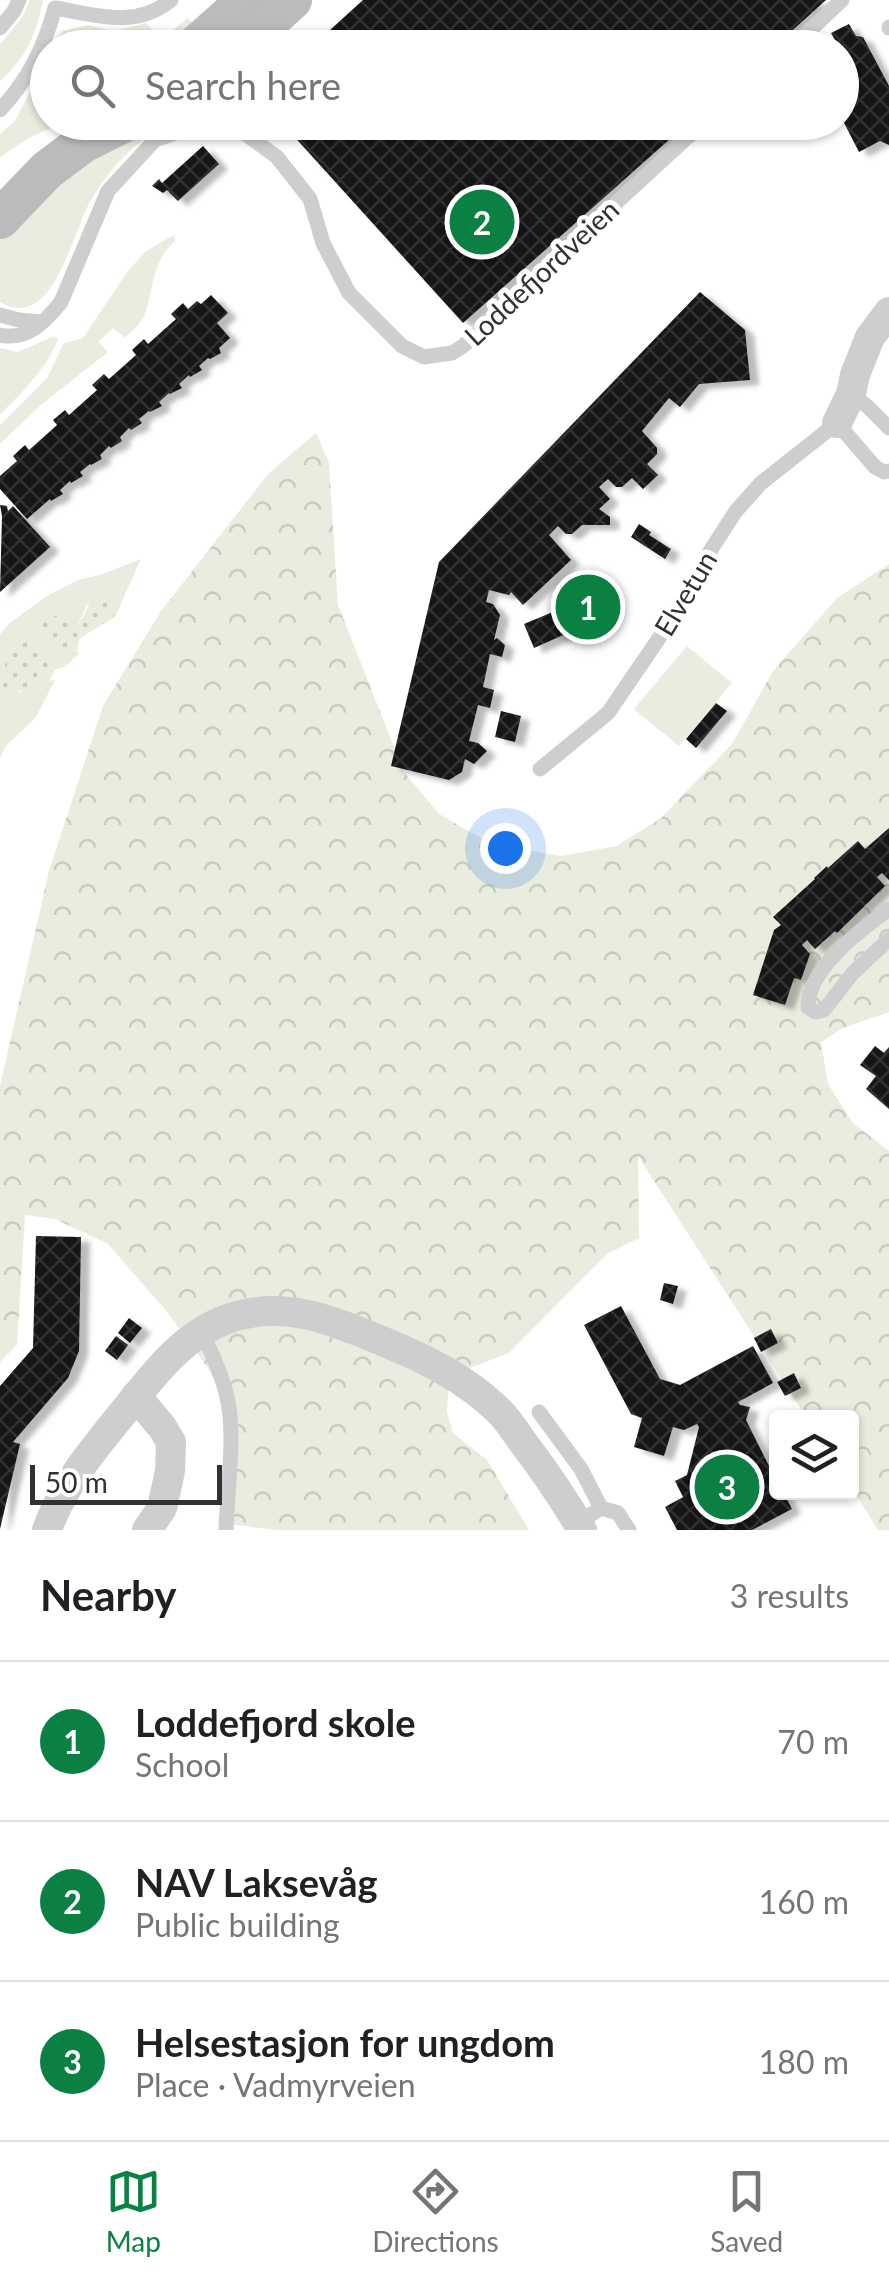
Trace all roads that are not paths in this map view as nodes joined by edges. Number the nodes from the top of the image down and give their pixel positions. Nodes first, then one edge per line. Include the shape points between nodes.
1 (19, 0) edge
2 (172, 0) edge
3 (247, 0) edge
4 (292, 0) edge
5 (842, 0) edge
6 (56, 3) edge
7 (0, 28) edge
8 (48, 30) edge
9 (213, 30) edge
10 (259, 30) edge
11 (810, 30) edge
12 (30, 69) edge
13 (0, 110) edge
14 (49, 140) edge
15 (89, 140) edge
16 (155, 140) edge
17 (254, 140) edge
18 (684, 140) edge
19 (0, 176) edge
20 (0, 219) edge
21 (889, 312) edge
22 (0, 315) edge
23 (41, 322) junction
24 (0, 335) edge
25 (851, 394) junction
26 (837, 423) junction
27 (889, 428) edge
28 (889, 471) edge
29 (540, 770) dead end
30 (889, 908) edge
31 (889, 940) edge
32 (202, 1332) junction
33 (136, 1396) junction
34 (540, 1412) dead end
35 (587, 1520) edge
36 (47, 1530) edge
37 (147, 1530) edge
38 (226, 1530) edge
39 (629, 1530) edge

1 - 7 lane
2 - 6 lane via 144,16 124,18
3 - 9 main road
4 - 10 main road
5 - 11 lane
6 - 8 lane
12 - 13 lane
14 - 19 main road
15 - 20 main road via 47,170
16 - 23 lane via 108,191 61,302
17 - 18 lane, Loddefjordveien via 310,199 348,292 402,346 424,357 452,353 476,336
21 - 25 street, Elvetun via 870,337
22 - 23 lane
23 - 24 lane via 29,333
25 - 26 street, Elvetun
25 - 27 lane
26 - 28 lane via 875,467
26 - 29 lane, Elvetun via 761,482 736,511 608,713
30 - 31 lane via 826,966 808,1007 824,1010
32 - 33 street via 176,1349
32 - 35 street via 229,1318 288,1311 330,1319 434,1363 501,1413
32 - 38 lane via 228,1400
33 - 36 street via 77,1472
33 - 37 street via 171,1442 162,1508
34 - 35 lane via 581,1469
35 - 39 lane via 618,1513

